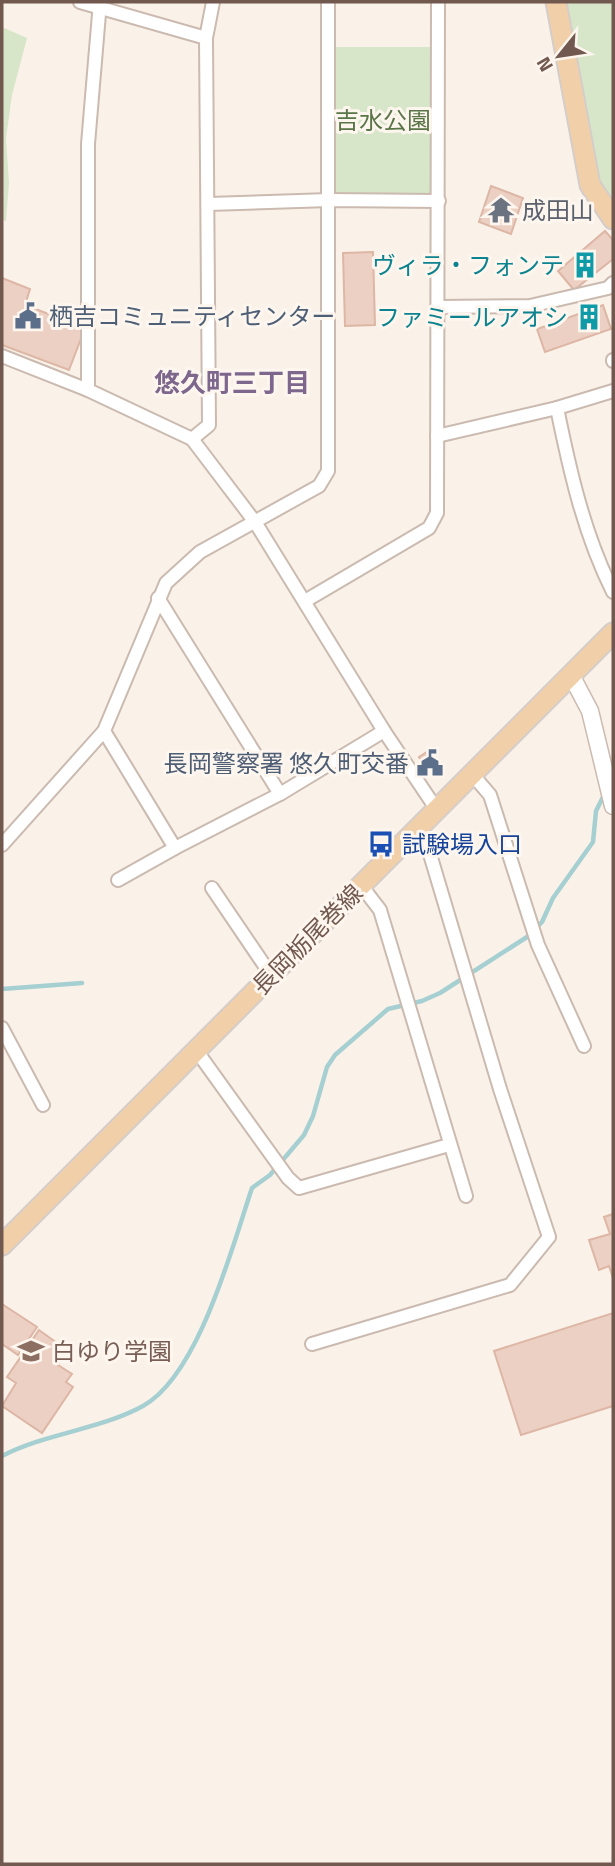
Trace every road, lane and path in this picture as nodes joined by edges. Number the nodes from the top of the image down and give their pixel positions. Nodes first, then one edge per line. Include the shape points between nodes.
1 (80, 2) edge
2 (213, 2) edge
3 (328, 2) edge
4 (438, 2) edge
5 (556, 2) edge
6 (99, 5) edge
7 (206, 38) junction
8 (329, 200) junction
9 (439, 201) junction
10 (208, 204) junction
11 (613, 219) edge
12 (613, 283) edge
13 (436, 307) junction
14 (2, 356) edge
15 (89, 390) junction
16 (613, 391) edge
17 (557, 408) junction
18 (437, 436) junction
19 (192, 439) junction
20 (255, 522) junction
21 (613, 593) edge
22 (158, 598) junction
23 (305, 601) junction
24 (613, 633) edge
25 (571, 675) junction
26 (104, 731) junction
27 (384, 731) junction
28 (472, 774) junction
29 (280, 794) junction
30 (613, 806) edge
31 (437, 810) junction
32 (421, 824) junction
33 (2, 845) edge
34 (175, 848) junction
35 (118, 880) dead end
36 (360, 884) junction
37 (212, 888) dead end
38 (271, 975) junction
39 (2, 1028) edge
40 (584, 1046) dead end
41 (196, 1050) junction
42 (43, 1105) dead end
43 (449, 1145) junction
44 (466, 1196) dead end
45 (2, 1245) edge
46 (313, 1344) dead end

1 - 6 street
2 - 7 street
3 - 8 street
4 - 9 street
5 - 11 main road via 590,184
6 - 7 street
6 - 15 street via 88,144
7 - 10 street
8 - 9 street
8 - 10 street
8 - 20 street via 328,471 319,486
9 - 13 street
10 - 19 street via 208,425
12 - 13 street via 530,306
13 - 18 street
14 - 15 street
15 - 19 street
16 - 17 street
17 - 18 street
17 - 21 street via 592,551
18 - 23 street via 437,513 429,528
19 - 20 street
20 - 22 street via 184,564
20 - 23 street
22 - 26 street
22 - 29 street
23 - 27 street
24 - 25 main road, 長岡栃尾巻線
25 - 28 main road, 長岡栃尾巻線
25 - 30 street via 590,711
26 - 33 street
26 - 34 street
27 - 29 street
27 - 31 street
28 - 31 main road, 長岡栃尾巻線
28 - 40 street via 490,795 538,945
29 - 34 street
31 - 32 main road, 長岡栃尾巻線
32 - 36 main road, 長岡栃尾巻線
32 - 46 street via 500,1089 550,1237 510,1285
34 - 35 street
36 - 38 main road, 長岡栃尾巻線
36 - 43 street via 380,910
37 - 38 street
38 - 41 main road, 長岡栃尾巻線
39 - 42 street
41 - 43 street via 299,1188
41 - 45 main road, 長岡栃尾巻線
43 - 44 street

